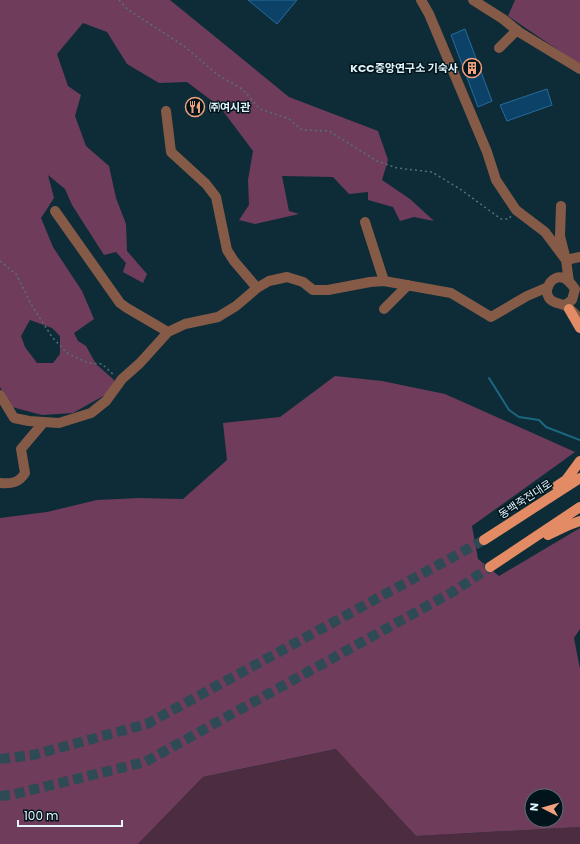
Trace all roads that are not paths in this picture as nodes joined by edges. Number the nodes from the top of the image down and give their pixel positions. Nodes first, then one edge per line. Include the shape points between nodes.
1 (421, 0) edge
2 (473, 0) edge
3 (517, 30) junction
4 (499, 48) dead end
5 (580, 70) edge
6 (166, 111) dead end
7 (561, 206) dead end
8 (55, 211) dead end
9 (365, 222) dead end
10 (580, 257) edge
11 (566, 260) junction
12 (384, 281) junction
13 (408, 285) junction
14 (548, 287) junction
15 (257, 288) junction
16 (575, 289) edge
17 (567, 307) junction
18 (384, 309) dead end
19 (580, 318) edge
20 (580, 328) edge
21 (168, 332) junction
22 (0, 395) edge
23 (4, 408) edge
24 (43, 423) junction
25 (580, 461) edge
26 (580, 478) edge
27 (0, 483) edge
28 (580, 507) edge
29 (529, 511) junction
30 (580, 521) edge
31 (484, 540) tunnel mouth
32 (524, 544) junction
33 (490, 567) tunnel mouth

1 - 11 street via 487,152 496,180 515,208 545,232
2 - 3 street
3 - 4 street
3 - 5 street
6 - 15 street via 171,152 206,184 216,197 227,250
7 - 11 street via 560,236
8 - 21 street via 120,302
9 - 12 street
10 - 11 street
11 - 16 street
12 - 13 street
12 - 15 street via 313,290 303,282 287,277 269,281
13 - 14 street via 451,293 491,317
13 - 18 street
14 - 16 street via 557,278 563,278
14 - 17 street via 550,299
15 - 21 street via 218,317 185,324
16 - 17 street
17 - 19 street
17 - 20 main road
21 - 24 street via 121,381 106,401 91,414 59,423
22 - 23 street
23 - 24 street via 14,418
24 - 27 street via 21,450 23,476 14,483
25 - 29 main road via 566,480
26 - 29 main road, 동백죽전대로
28 - 32 main road
29 - 31 main road, 동백죽전대로
30 - 32 main road
32 - 33 main road

